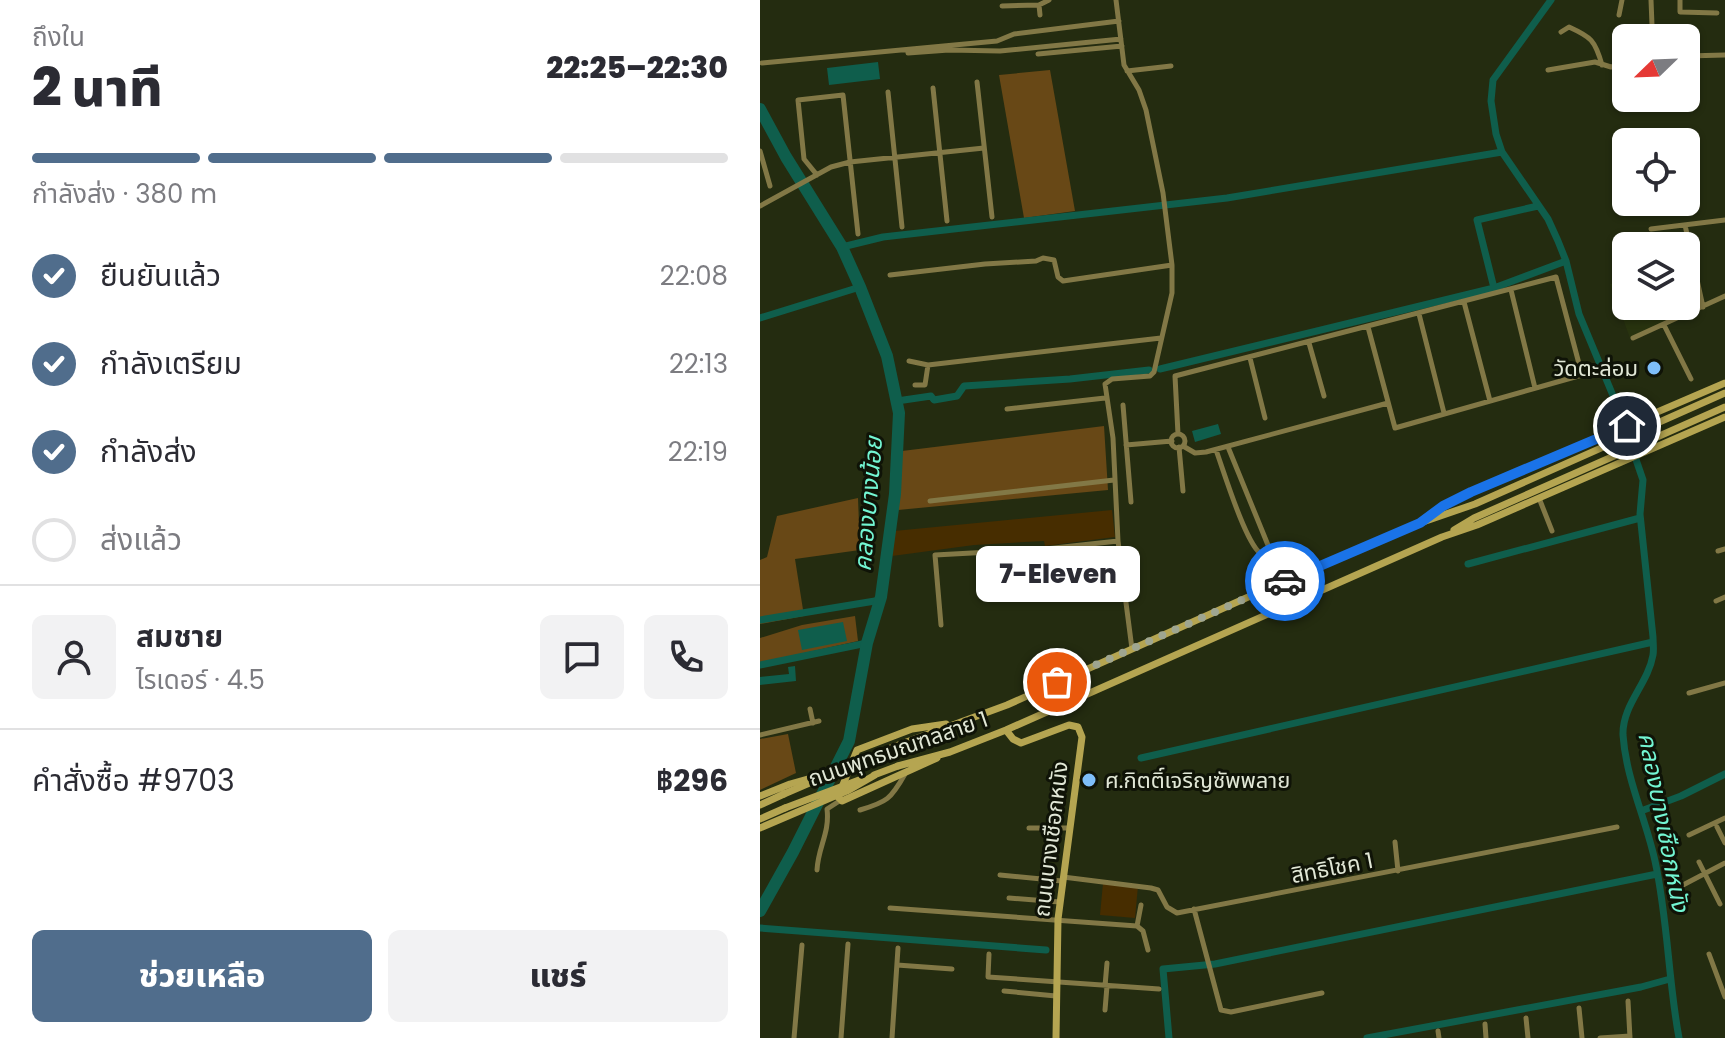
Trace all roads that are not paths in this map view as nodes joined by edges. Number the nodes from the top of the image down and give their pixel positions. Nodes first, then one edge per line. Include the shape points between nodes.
1 (1049, 0) edge
2 (1116, 0) edge
3 (1622, 0) edge
4 (1651, 0) edge
5 (1680, 0) edge
6 (1039, 5) junction
7 (1002, 6) dead end
8 (1717, 13) dead end
9 (1040, 15) dead end
10 (1619, 15) dead end
11 (1119, 21) junction
12 (1652, 24) edge
13 (1561, 32) dead end
14 (1121, 42) junction
15 (908, 53) dead end
16 (1038, 54) dead end
17 (1725, 55) edge
18 (1700, 56) edge
19 (762, 63) edge
20 (1171, 66) dead end
21 (1602, 66) junction
22 (1612, 67) edge
23 (1548, 70) dead end
24 (1127, 71) junction
25 (977, 82) dead end
26 (933, 88) dead end
27 (888, 92) dead end
28 (984, 148) junction
29 (760, 151) edge
30 (940, 153) junction
31 (895, 158) junction
32 (850, 162) junction
33 (817, 175) junction
34 (770, 186) dead end
35 (760, 206) edge
36 (992, 217) dead end
37 (1725, 220) edge
38 (947, 221) dead end
39 (1685, 225) junction
40 (902, 227) dead end
41 (1651, 229) dead end
42 (858, 234) dead end
43 (1172, 265) junction
44 (890, 275) dead end
45 (1511, 290) junction
46 (1725, 296) edge
47 (1464, 302) junction
48 (1703, 307) junction
49 (1419, 314) junction
50 (1664, 325) junction
51 (1368, 327) junction
52 (1161, 338) junction
53 (1633, 338) dead end
54 (1309, 343) junction
55 (1250, 358) junction
56 (909, 361) dead end
57 (928, 365) junction
58 (1691, 379) dead end
59 (1723, 384) edge
60 (915, 385) dead end
61 (1535, 388) junction
62 (1725, 393) edge
63 (1324, 396) dead end
64 (1105, 398) junction
65 (1490, 401) junction
66 (1388, 403) junction
67 (1123, 405) dead end
68 (1725, 407) edge
69 (1007, 409) dead end
70 (1444, 413) junction
71 (1725, 417) edge
72 (1265, 418) dead end
73 (1178, 434) junction
74 (1172, 441) junction
75 (1126, 445) junction
76 (1181, 447) junction
77 (1228, 447) junction
78 (1216, 450) junction
79 (1114, 480) junction
80 (1183, 491) dead end
81 (1539, 498) junction
82 (930, 501) dead end
83 (1131, 502) dead end
84 (1420, 523) junction
85 (1260, 527) junction
86 (1552, 531) dead end
87 (1248, 533) junction
88 (1442, 537) junction
89 (1118, 541) junction
90 (1725, 549) edge
91 (1718, 551) dead end
92 (1279, 584) junction
93 (1725, 597) edge
94 (1716, 601) dead end
95 (941, 625) dead end
96 (1132, 649) junction
97 (1724, 683) edge
98 (1725, 691) edge
99 (1689, 693) dead end
100 (810, 709) dead end
101 (959, 722) junction
102 (1006, 730) junction
103 (760, 735) edge
104 (950, 752) junction
105 (905, 774) junction
106 (826, 775) junction
107 (875, 775) junction
108 (760, 796) edge
109 (841, 800) junction
110 (760, 805) edge
111 (860, 810) dead end
112 (1725, 818) edge
113 (760, 819) edge
114 (1617, 827) dead end
115 (1717, 827) dead end
116 (760, 828) edge
117 (1029, 828) dead end
118 (1071, 828) junction
119 (1689, 835) dead end
120 (1395, 842) dead end
121 (1725, 843) edge
122 (1699, 862) dead end
123 (1725, 863) edge
124 (817, 870) dead end
125 (1398, 871) junction
126 (1704, 874) junction
127 (1000, 875) dead end
128 (1062, 879) junction
129 (1683, 885) dead end
130 (1009, 898) dead end
131 (1060, 902) junction
132 (1720, 904) dead end
133 (1141, 905) dead end
134 (890, 908) dead end
135 (1194, 909) junction
136 (1058, 919) junction
137 (1137, 926) junction
138 (848, 944) dead end
139 (802, 945) dead end
140 (898, 948) dead end
141 (1148, 950) dead end
142 (989, 954) dead end
143 (1709, 954) dead end
144 (1107, 963) dead end
145 (897, 965) junction
146 (952, 969) dead end
147 (1725, 973) edge
148 (1717, 976) junction
149 (1055, 983) junction
150 (1106, 986) junction
151 (1159, 989) dead end
152 (1004, 991) dead end
153 (1322, 993) dead end
154 (1056, 996) junction
155 (1725, 997) edge
156 (1628, 1001) dead end
157 (1579, 1008) dead end
158 (1105, 1010) dead end
159 (1526, 1018) dead end
160 (1485, 1024) dead end
161 (1630, 1037) edge
162 (794, 1038) edge
163 (841, 1038) edge
164 (892, 1038) edge
165 (1056, 1038) edge
166 (1486, 1038) edge
167 (1528, 1038) edge
168 (1582, 1038) edge
169 (1600, 1038) edge

1 - 6 street
2 - 11 street
3 - 10 street
4 - 12 street
5 - 8 street via 1680,12
6 - 7 street
6 - 9 street
11 - 14 street
11 - 19 street via 1014,34 997,41
13 - 21 street via 1569,27 1590,37
14 - 15 street
14 - 16 street
14 - 24 street
17 - 18 street
20 - 24 street
21 - 22 street
21 - 23 street via 1595,62
24 - 43 street via 1143,101
25 - 28 street
26 - 30 street
27 - 31 street
28 - 30 street
28 - 36 street
29 - 34 street
30 - 31 street
30 - 38 street
31 - 32 street
31 - 40 street
32 - 33 street
32 - 33 street via 843,95 798,100 804,159
32 - 42 street
33 - 35 street
37 - 39 street
39 - 41 street
39 - 48 street
43 - 44 street via 1063,281 1054,260 1043,258
43 - 52 street via 1172,293
45 - 47 street
45 - 61 street
45 - 61 street via 1556,277 1582,375
46 - 48 street
47 - 49 street
47 - 65 street
48 - 50 street
49 - 51 street
49 - 70 street
50 - 53 street
50 - 58 street
51 - 54 street
51 - 66 street
52 - 57 street
52 - 64 street via 1154,372 1112,379 1105,384
54 - 55 street
54 - 63 street
55 - 72 street
55 - 73 street via 1175,376
56 - 57 street
57 - 60 street via 925,385
59 - 84 main road, ถนนพุทธมณฑลสาย 1 via 1471,492
61 - 65 street
62 - 84 main road, ถนนพุทธมณฑลสาย 1 via 1475,504
64 - 69 street
64 - 79 street
65 - 70 street
66 - 70 street via 1395,428
66 - 77 street
67 - 75 street
68 - 88 main road, ถนนพุทธมณฑลสาย 1
71 - 81 main road, ถนนพุทธมณฑลสาย 1
73 - 74 street
73 - 76 street via 1185,438
74 - 75 street
74 - 76 street
75 - 83 street
76 - 78 street via 1195,453
76 - 80 street
77 - 78 street
77 - 85 street
78 - 87 street
79 - 82 street
79 - 89 street
81 - 86 street
81 - 88 main road, ถนนพุทธมณฑลสาย 1
84 - 92 main road, ถนนพุทธมณฑลสาย 1
85 - 87 street
85 - 92 street
87 - 92 street
88 - 102 main road, ถนนพุทธมณฑลสาย 1
89 - 95 street via 935,555
89 - 96 street
90 - 91 street
92 - 96 main road, ถนนพุทธมณฑลสาย 1
93 - 94 street
96 - 101 main road, ถนนพุทธมณฑลสาย 1
97 - 98 street
97 - 99 street
100 - 103 street via 816,722
101 - 106 main road, ถนนพุทธมณฑลสาย 1, bridge
101 - 109 main road via 912,729 857,750 838,796
102 - 104 main road, ถนนพุทธมณฑลสาย 1
102 - 118 main road, ถนนบางเชือกหนัง via 1021,743 1069,725 1081,730
104 - 105 main road
104 - 107 main road, ถนนพุทธมณฑลสาย 1, bridge
105 - 109 main road
105 - 111 street via 884,803
106 - 108 main road, bridge
106 - 110 main road, ถนนพุทธมณฑลสาย 1, bridge
107 - 113 main road, ถนนพุทธมณฑลสาย 1, bridge
107 - 116 main road, bridge
109 - 124 street via 827,809 829,828
112 - 119 street
114 - 125 street, สิทธิโชค 1
115 - 121 street
117 - 118 street
118 - 128 main road, ถนนบางเชือกหนัง
120 - 125 street
122 - 126 street
123 - 126 street
125 - 135 street, สิทธิโชค 1
126 - 129 street
126 - 132 street
127 - 128 street
128 - 131 main road, ถนนบางเชือกหนัง
128 - 135 street via 1151,888 1172,911
130 - 131 street
131 - 136 main road, ถนนบางเชือกหนัง
133 - 137 street
134 - 136 street
135 - 153 street via 1221,1010
136 - 137 street
136 - 149 main road, ถนนบางเชือกหนัง
137 - 141 street
138 - 163 street
139 - 162 street
140 - 145 street
142 - 149 street via 988,977
143 - 148 street
144 - 150 street
145 - 146 street
145 - 164 street
147 - 148 street
148 - 155 street
149 - 150 street
149 - 154 main road, ถนนบางเชือกหนัง
150 - 151 street
150 - 158 street
152 - 154 street
154 - 165 main road, ถนนบางเชือกหนัง
156 - 161 street
157 - 168 street
159 - 167 street
160 - 166 street
161 - 169 street

